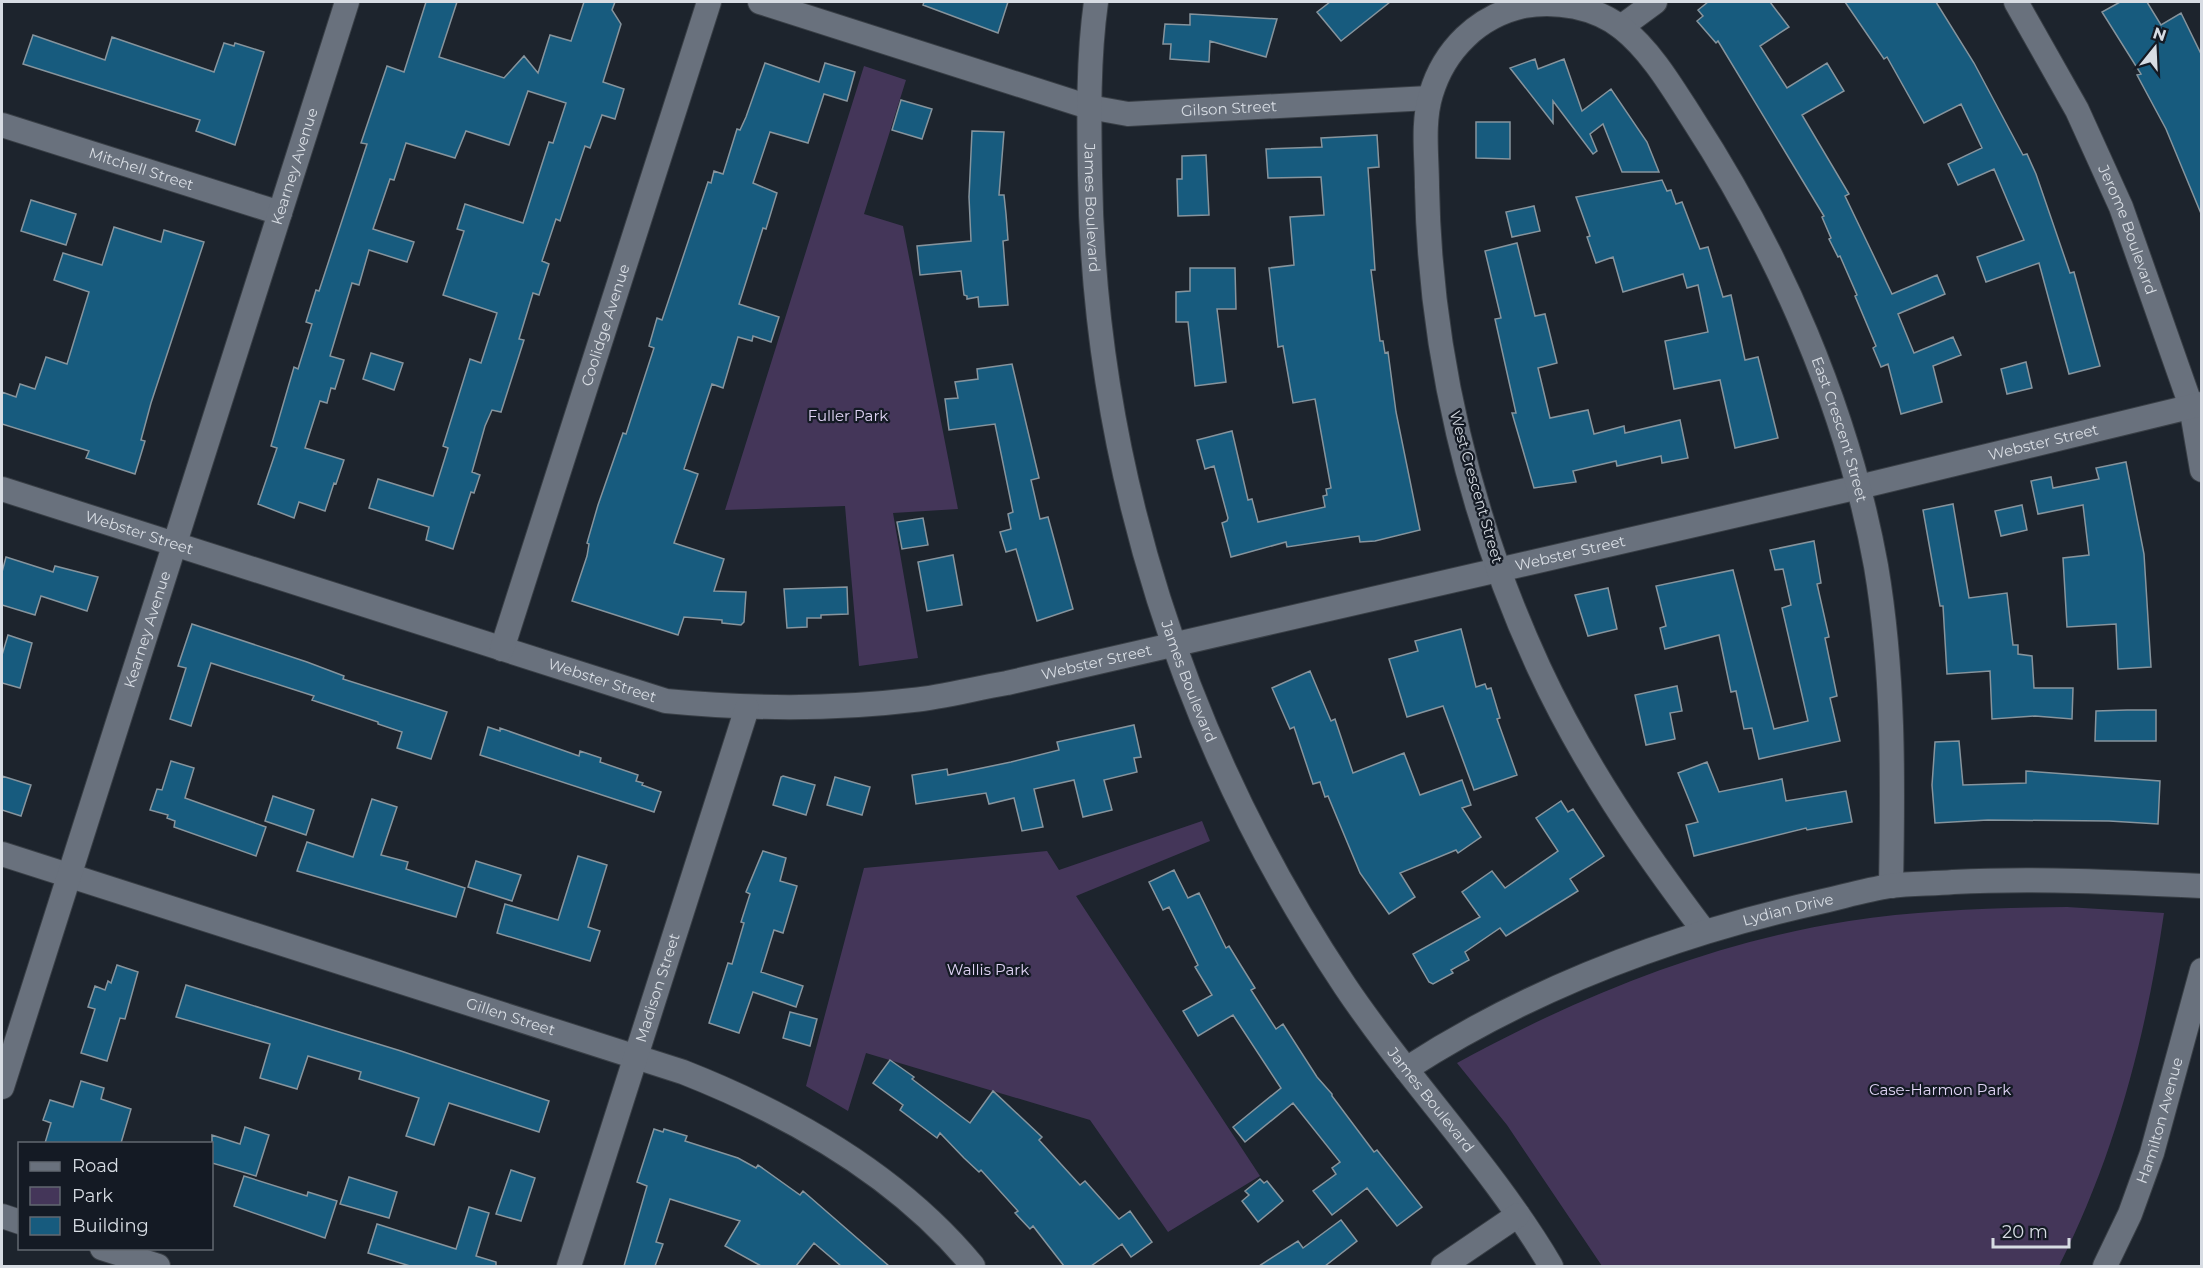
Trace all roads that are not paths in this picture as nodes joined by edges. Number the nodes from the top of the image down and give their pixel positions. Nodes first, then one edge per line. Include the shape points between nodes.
1 (347, 2) edge
2 (709, 2) edge
3 (760, 2) edge
4 (1096, 2) edge
5 (1654, 2) edge
6 (2016, 2) edge
7 (1621, 27) junction
8 (1429, 98) junction
9 (1089, 107) junction
10 (2, 125) edge
11 (280, 213) junction
12 (2196, 405) edge
13 (2202, 470) edge
14 (1859, 487) junction
15 (2, 489) edge
16 (174, 544) junction
17 (1498, 569) junction
18 (1172, 645) junction
19 (502, 649) junction
20 (747, 708) junction
21 (2, 854) edge
22 (69, 875) junction
23 (1891, 886) junction
24 (2202, 886) edge
25 (1704, 931) junction
26 (2202, 970) edge
27 (635, 1058) junction
28 (1406, 1069) junction
29 (2, 1087) edge
30 (1518, 1215) junction
31 (2, 1216) edge
32 (18, 1221) edge
33 (108, 1250) edge
34 (158, 1266) edge
35 (569, 1266) edge
36 (973, 1266) edge
37 (1443, 1266) edge
38 (1551, 1266) edge
39 (2105, 1266) edge

1 - 11 street, Kearney Avenue
2 - 19 street, Coolidge Avenue
3 - 9 street, Gilson Street
4 - 9 street, James Boulevard
5 - 7 street
6 - 12 street, Jerome Boulevard via 2077,110 2121,207
7 - 8 street via 1572,6 1519,7 1490,18 1464,37 1439,72
7 - 14 street, East Crescent Street via 1669,83 1726,170 1774,260 1815,355
8 - 9 street, Gilson Street via 1128,114
8 - 17 street, West Crescent Street via 1428,230 1439,337 1460,442
9 - 18 street, James Boulevard via 1091,244 1104,372 1128,498
10 - 11 street, Mitchell Street
11 - 16 street, Kearney Avenue
12 - 13 street, Jerome Boulevard
12 - 14 street, Webster Street
14 - 17 street, Webster Street
14 - 23 street, East Crescent Street via 1876,567 1890,676
15 - 16 street, Webster Street
16 - 19 street, Webster Street
16 - 22 street, Kearney Avenue
17 - 18 street, Webster Street
17 - 25 street, West Crescent Street via 1539,668 1588,764 1646,854
18 - 20 street, Webster Street via 915,700 833,708
18 - 28 street, James Boulevard via 1220,764 1278,879 1346,987
19 - 20 street, Webster Street via 666,701
20 - 27 street, Madison Street
21 - 22 street, Gillen Street
22 - 27 street, Gillen Street
22 - 29 street, Kearney Avenue
23 - 24 street, Lydian Drive via 2001,880
23 - 25 street, Lydian Drive
25 - 28 street, Lydian Drive via 1602,966 1512,1007
26 - 39 street, Hamilton Avenue via 2152,1153 2130,1214
27 - 35 street, Madison Street
27 - 36 street, Gillen Street via 738,1094 831,1144 910,1204
28 - 30 street, James Boulevard
30 - 37 street
30 - 38 street, James Boulevard
31 - 32 street
33 - 34 street

